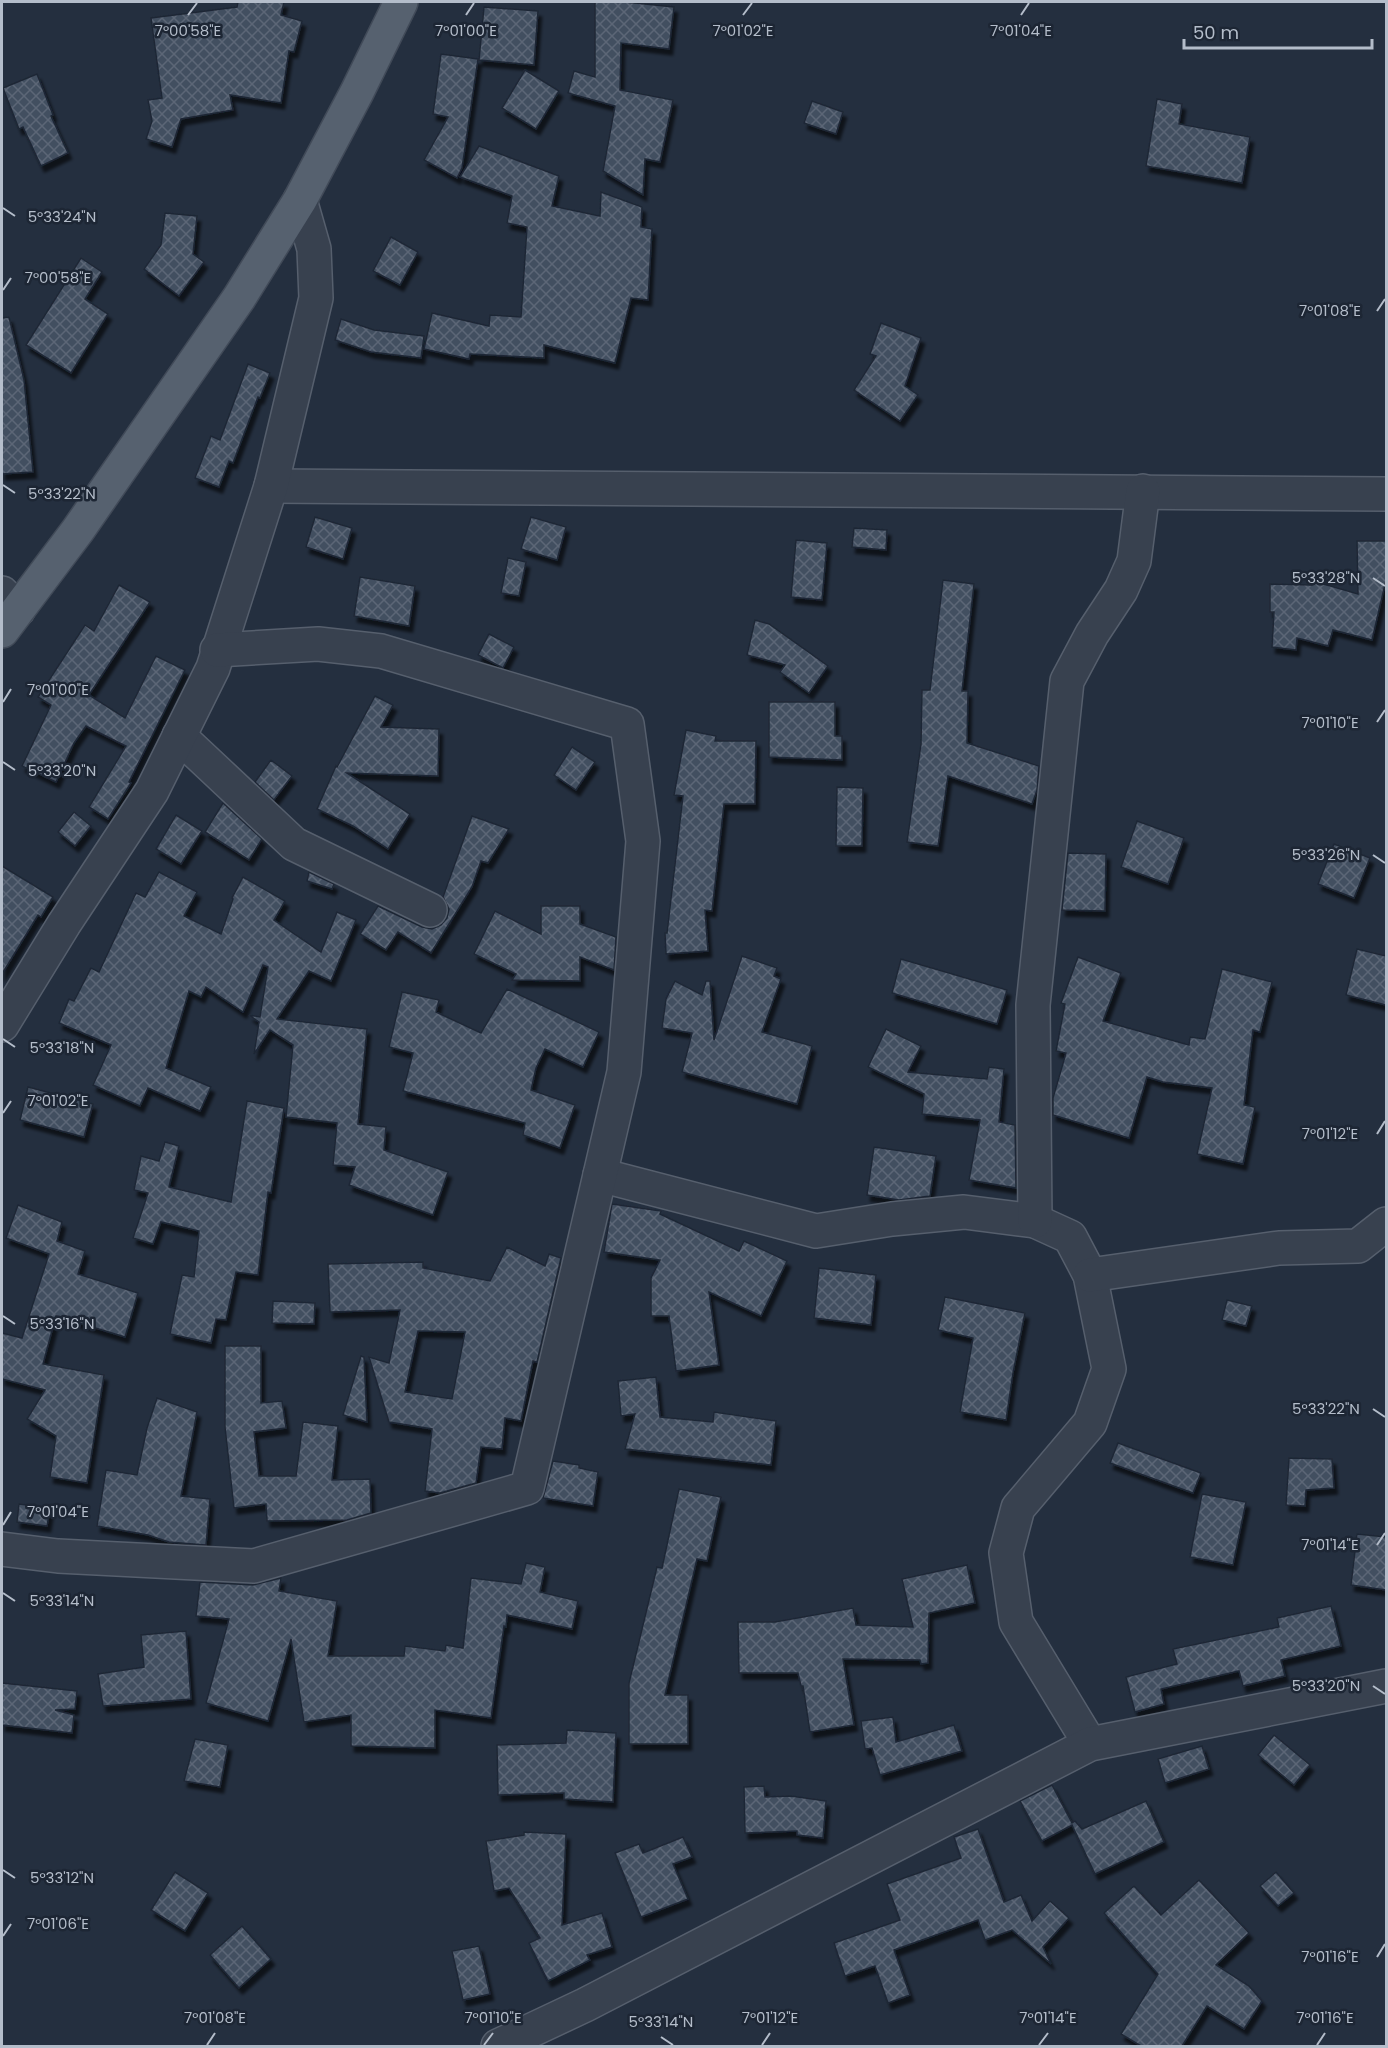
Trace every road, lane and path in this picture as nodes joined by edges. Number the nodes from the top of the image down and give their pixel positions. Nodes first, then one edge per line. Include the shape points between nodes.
1 (400, 2) edge
2 (300, 200) junction
3 (271, 486) junction
4 (1143, 491) junction
5 (1386, 494) edge
6 (7, 611) edge
7 (217, 650) junction
8 (179, 736) junction
9 (430, 910) dead end
10 (2, 1025) edge
11 (600, 1176) junction
12 (1035, 1221) junction
13 (1386, 1224) edge
14 (1090, 1275) junction
15 (2, 1549) edge
16 (1386, 1686) edge
17 (1090, 1744) junction
18 (498, 2046) edge

1 - 2 main road
2 - 3 street via 314,249 316,298
2 - 6 main road via 232,308 78,530
3 - 4 street
3 - 7 street
4 - 5 street
4 - 12 street via 1134,561 1067,681 1033,1005
7 - 8 street via 213,668
7 - 11 street via 318,644 381,651 627,724 643,841 624,1072
8 - 9 street via 294,844
8 - 10 street via 152,791
11 - 12 street via 816,1231 964,1212
11 - 15 street via 527,1488 254,1566 58,1556
12 - 14 street via 1070,1237
13 - 14 street via 1358,1246 1279,1248
14 - 17 street via 1109,1369 1090,1423 1018,1508 1006,1552 1016,1622
16 - 17 street
17 - 18 street via 585,2006

